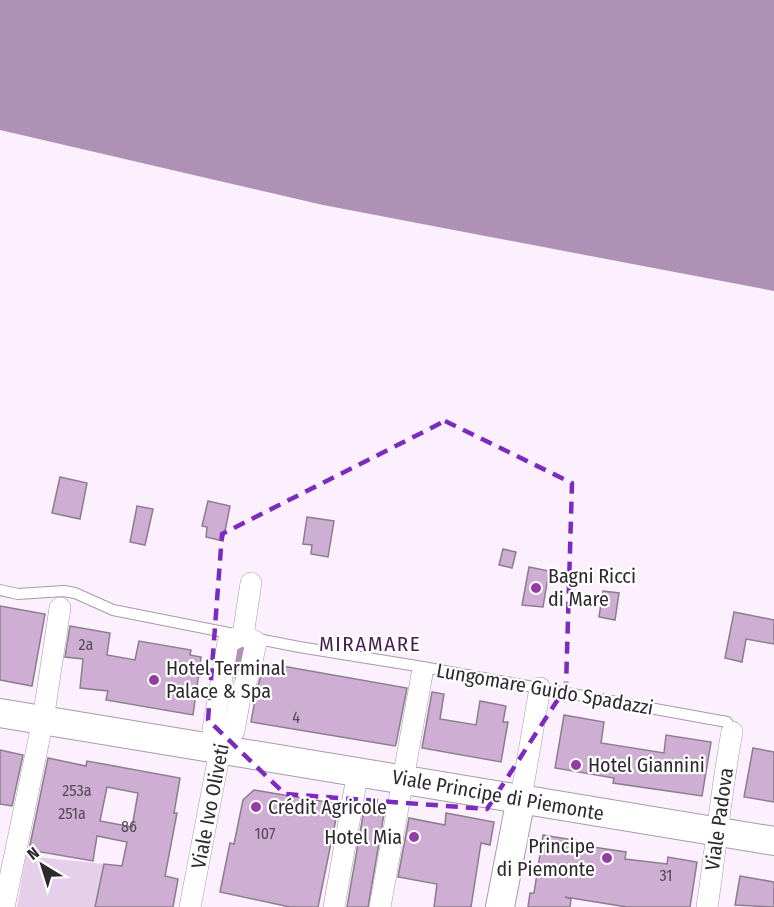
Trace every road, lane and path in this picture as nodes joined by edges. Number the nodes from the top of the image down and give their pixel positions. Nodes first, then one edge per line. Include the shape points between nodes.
1 (251, 583) dead end
2 (0, 590) edge
3 (60, 608) dead end
4 (243, 635) junction
5 (422, 674) dead end
6 (540, 688) junction
7 (0, 713) edge
8 (44, 720) junction
9 (732, 732) joint
10 (222, 742) junction
11 (358, 771) junction
12 (404, 779) junction
13 (521, 798) junction
14 (718, 832) junction
15 (774, 841) edge
16 (4, 907) edge
17 (190, 907) edge
18 (334, 907) edge
19 (380, 907) edge
20 (500, 907) edge
21 (707, 907) edge

1 - 4 street
2 - 4 lane, Lungomare Guido Spadazzi via 18,594 75,593 113,610
3 - 8 street
4 - 6 lane, Lungomare Guido Spadazzi
4 - 10 street, Viale Ivo Oliveti via 256,642 250,671 228,705 234,731
5 - 12 street
6 - 9 lane, Lungomare Guido Spadazzi via 727,722
6 - 13 street
7 - 8 street, Viale Principe di Piemonte
8 - 10 street, Viale Principe di Piemonte
8 - 16 street
9 - 14 street, Viale Padova
10 - 11 street, Viale Principe di Piemonte
10 - 17 street, Viale Ivo Oliveti
11 - 12 street, Viale Principe di Piemonte
11 - 18 street
12 - 13 street, Viale Principe di Piemonte
12 - 19 street
13 - 14 street, Viale Principe di Piemonte
13 - 20 street
14 - 15 street, Viale Principe di Piemonte
14 - 21 street, Viale Padova

